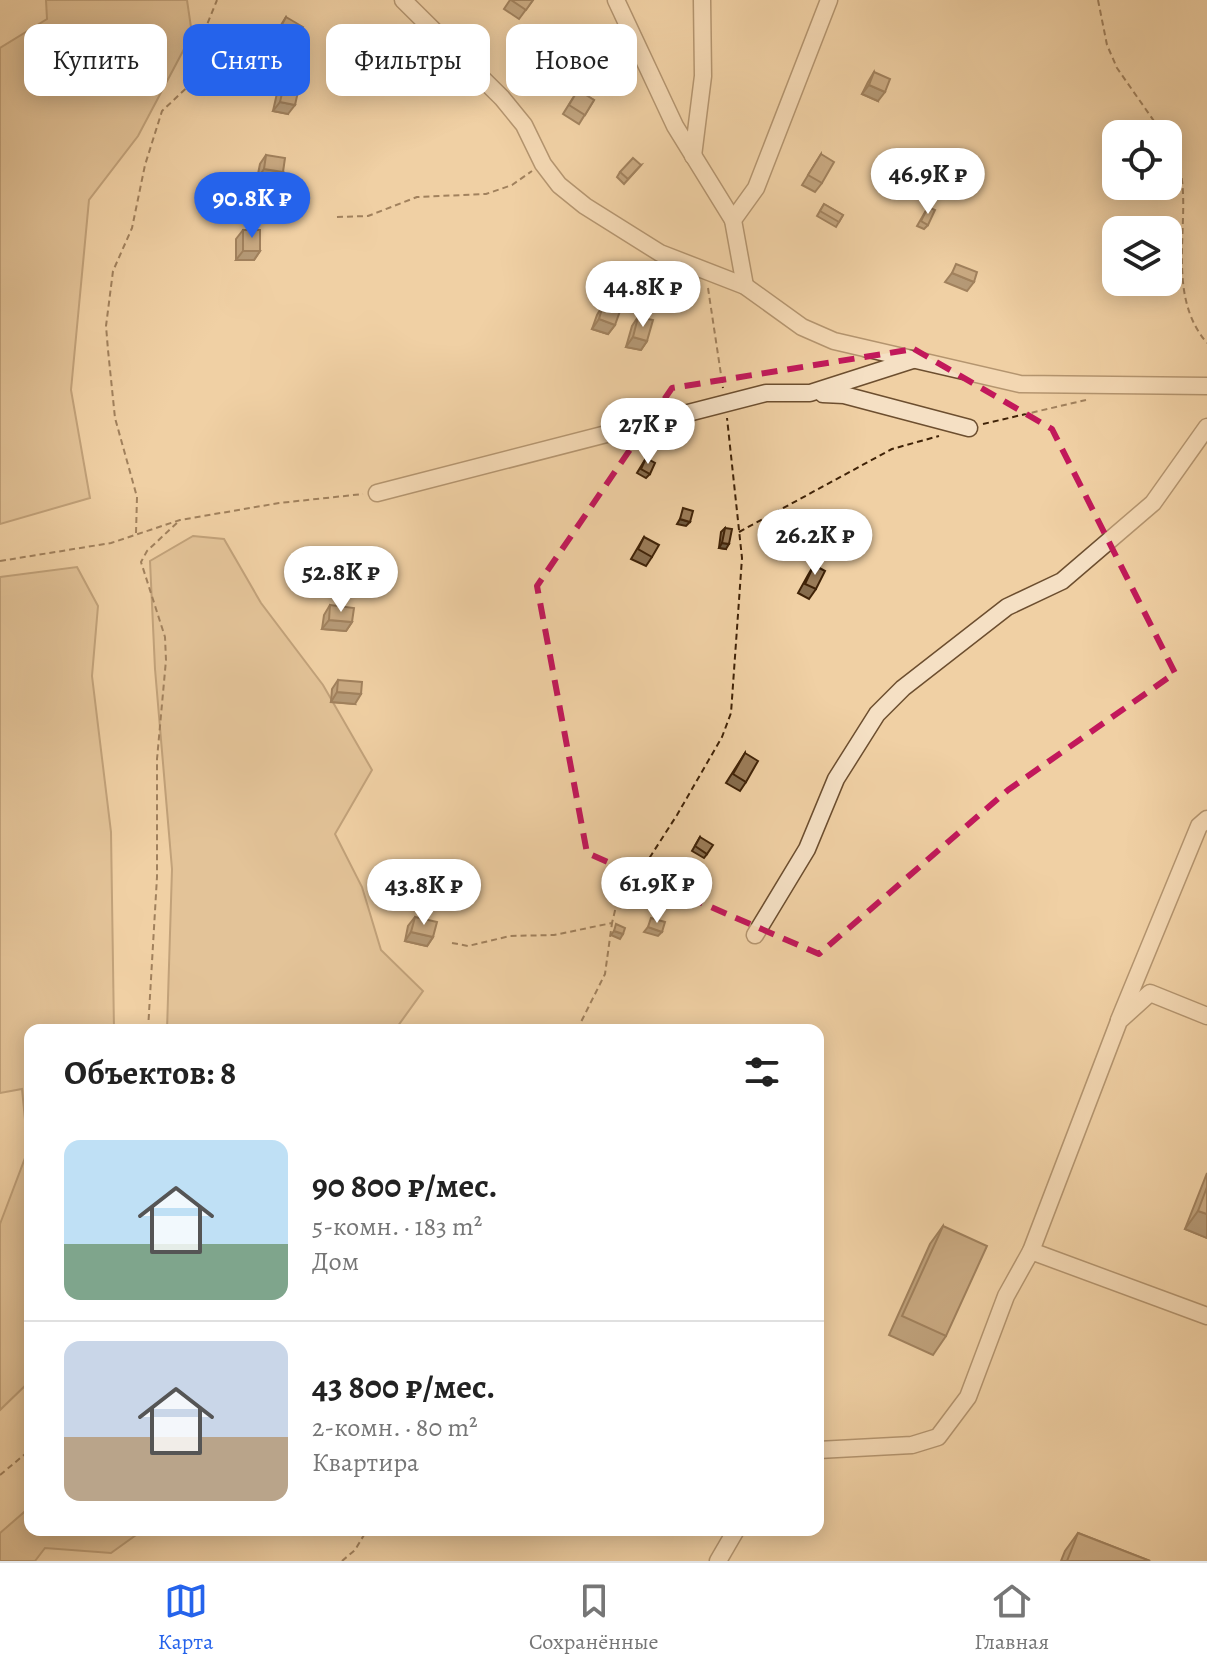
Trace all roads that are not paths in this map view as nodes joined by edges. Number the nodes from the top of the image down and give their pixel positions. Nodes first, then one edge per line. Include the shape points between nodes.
1 (403, 0) edge
2 (616, 0) edge
3 (702, 0) edge
4 (829, 0) edge
5 (693, 156) junction
6 (733, 220) junction
7 (745, 286) junction
8 (917, 358) junction
9 (1207, 386) edge
10 (810, 393) junction
11 (1207, 427) edge
12 (969, 428) road end
13 (377, 493) road end
14 (1207, 819) edge
15 (755, 935) dead end
16 (1207, 1016) edge
17 (1119, 1021) junction
18 (1031, 1251) junction
19 (1207, 1316) edge
20 (824, 1450) edge
21 (733, 1536) edge
22 (718, 1561) edge

1 - 7 street via 502,98 559,185 660,253
2 - 5 street
3 - 5 street via 703,76
4 - 6 street via 756,188
5 - 6 street
6 - 7 street
7 - 8 street via 802,327 834,341
8 - 9 street via 1020,384
8 - 10 street
10 - 12 street via 844,395
10 - 13 street via 766,393
11 - 15 street via 1153,503 1062,581 1007,607 877,714 836,779 807,849
14 - 17 street via 1199,826
16 - 17 street via 1150,993
17 - 18 street
18 - 19 street
18 - 20 street via 1006,1296 968,1397 938,1437 912,1445
21 - 22 street

